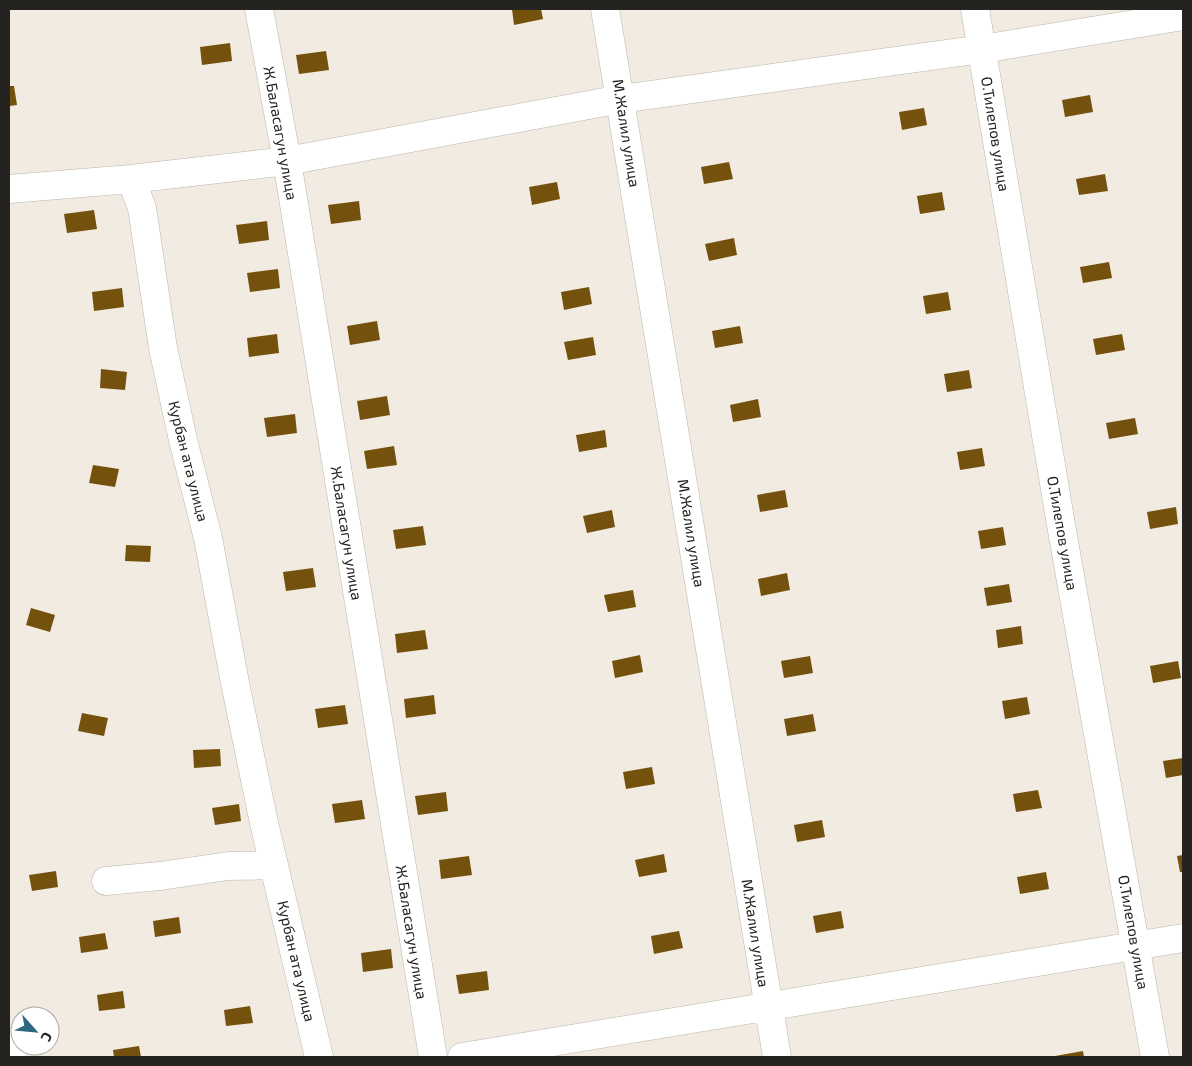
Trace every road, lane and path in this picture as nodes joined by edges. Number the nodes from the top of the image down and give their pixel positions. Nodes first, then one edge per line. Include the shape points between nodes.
1 (259, 9) edge
2 (605, 9) edge
3 (975, 9) edge
4 (1183, 16) edge
5 (982, 49) junction
6 (621, 99) junction
7 (287, 160) junction
8 (131, 179) junction
9 (9, 189) edge
10 (274, 865) junction
11 (106, 881) dead end
12 (1183, 938) edge
13 (1136, 945) junction
14 (768, 1006) junction
15 (9, 1042) edge
16 (12, 1057) edge
17 (319, 1057) edge
18 (432, 1057) edge
19 (462, 1057) edge
20 (777, 1057) edge
21 (1155, 1057) edge

1 - 7 street, Ж.Баласагун улица
2 - 6 street, М.Жалил улица
3 - 5 street, О.Тилепов улица
4 - 5 street
5 - 6 street
5 - 13 street, О.Тилепов улица via 1060,519
6 - 7 street
6 - 14 street, М.Жалил улица
7 - 8 street
7 - 18 street, Ж.Баласагун улица
8 - 9 street
8 - 10 street, Курбан ата улица via 142,208 163,348 182,440 208,538
10 - 11 street via 228,866
10 - 17 street, Курбан ата улица
12 - 13 street
13 - 14 street
13 - 21 street, О.Тилепов улица
14 - 19 street
14 - 20 street, М.Жалил улица
15 - 16 street

